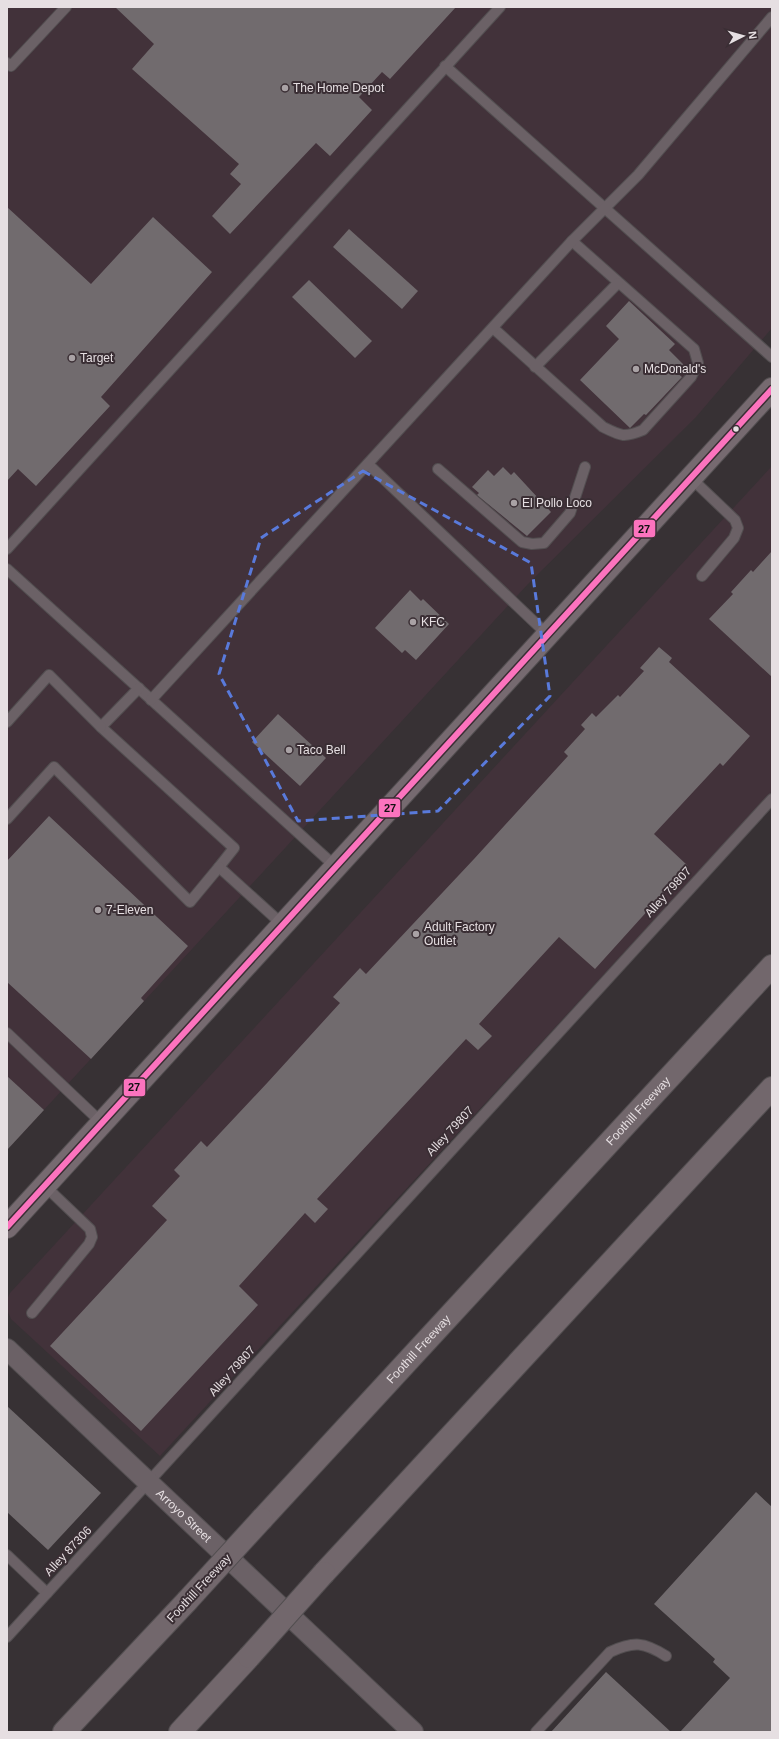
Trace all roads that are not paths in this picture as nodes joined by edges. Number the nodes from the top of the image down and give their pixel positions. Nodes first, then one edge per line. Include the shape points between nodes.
1 (66, 7) edge
2 (500, 7) edge
3 (772, 17) edge
4 (7, 63) edge
5 (445, 66) junction
6 (606, 208) junction
7 (572, 241) junction
8 (618, 283) junction
9 (493, 328) junction
10 (772, 357) edge
11 (535, 366) junction
12 (772, 390) edge
13 (368, 464) junction
14 (584, 467) dead end
15 (438, 469) dead end
16 (691, 478) junction
17 (7, 549) edge
18 (7, 569) edge
19 (702, 576) dead end
20 (548, 635) junction
21 (139, 688) junction
22 (152, 700) junction
23 (7, 722) edge
24 (101, 727) junction
25 (772, 799) edge
26 (7, 819) edge
27 (219, 867) junction
28 (336, 867) junction
29 (283, 925) junction
30 (772, 966) edge
31 (7, 1033) edge
32 (772, 1088) edge
33 (102, 1123) junction
34 (45, 1186) junction
35 (7, 1227) edge
36 (32, 1313) dead end
37 (7, 1349) edge
38 (149, 1482) junction
39 (7, 1555) edge
40 (47, 1593) junction
41 (7, 1637) edge
42 (666, 1656) dead end
43 (249, 1657) junction
44 (64, 1732) edge
45 (180, 1732) edge
46 (194, 1732) edge
47 (413, 1732) edge
48 (536, 1732) edge

1 - 4 lane via 11,66
2 - 5 lane
3 - 6 lane via 638,175
5 - 6 lane
5 - 17 lane
6 - 7 lane
6 - 10 lane
7 - 8 lane
7 - 9 lane
8 - 11 lane
8 - 11 lane via 694,349 698,363 691,377 643,430 621,436 604,427
9 - 11 lane
9 - 13 lane
12 - 16 main road
13 - 20 lane
13 - 22 lane
14 - 15 lane via 570,513 544,543 532,544 522,542
16 - 19 lane via 735,520 738,528 734,538
16 - 20 main road
18 - 21 lane
20 - 28 main road
21 - 22 lane
21 - 24 lane
22 - 28 lane
23 - 24 lane via 49,675
24 - 27 lane via 234,848
25 - 38 lane, Alley 79807
26 - 27 lane via 54,767 190,902
27 - 29 lane
28 - 29 main road
29 - 33 main road
30 - 44 highway, Foothill Freeway, bridge
31 - 33 lane
32 - 43 highway, bridge
33 - 34 main road
34 - 35 main road
34 - 36 lane via 90,1229 92,1237
37 - 38 street, Arroyo Street
38 - 40 lane, Alley 87306
38 - 47 street, Arroyo Street
39 - 40 lane
40 - 41 lane, Alley 87306
42 - 48 lane via 651,1647 637,1644 610,1652
43 - 45 highway
43 - 46 highway

